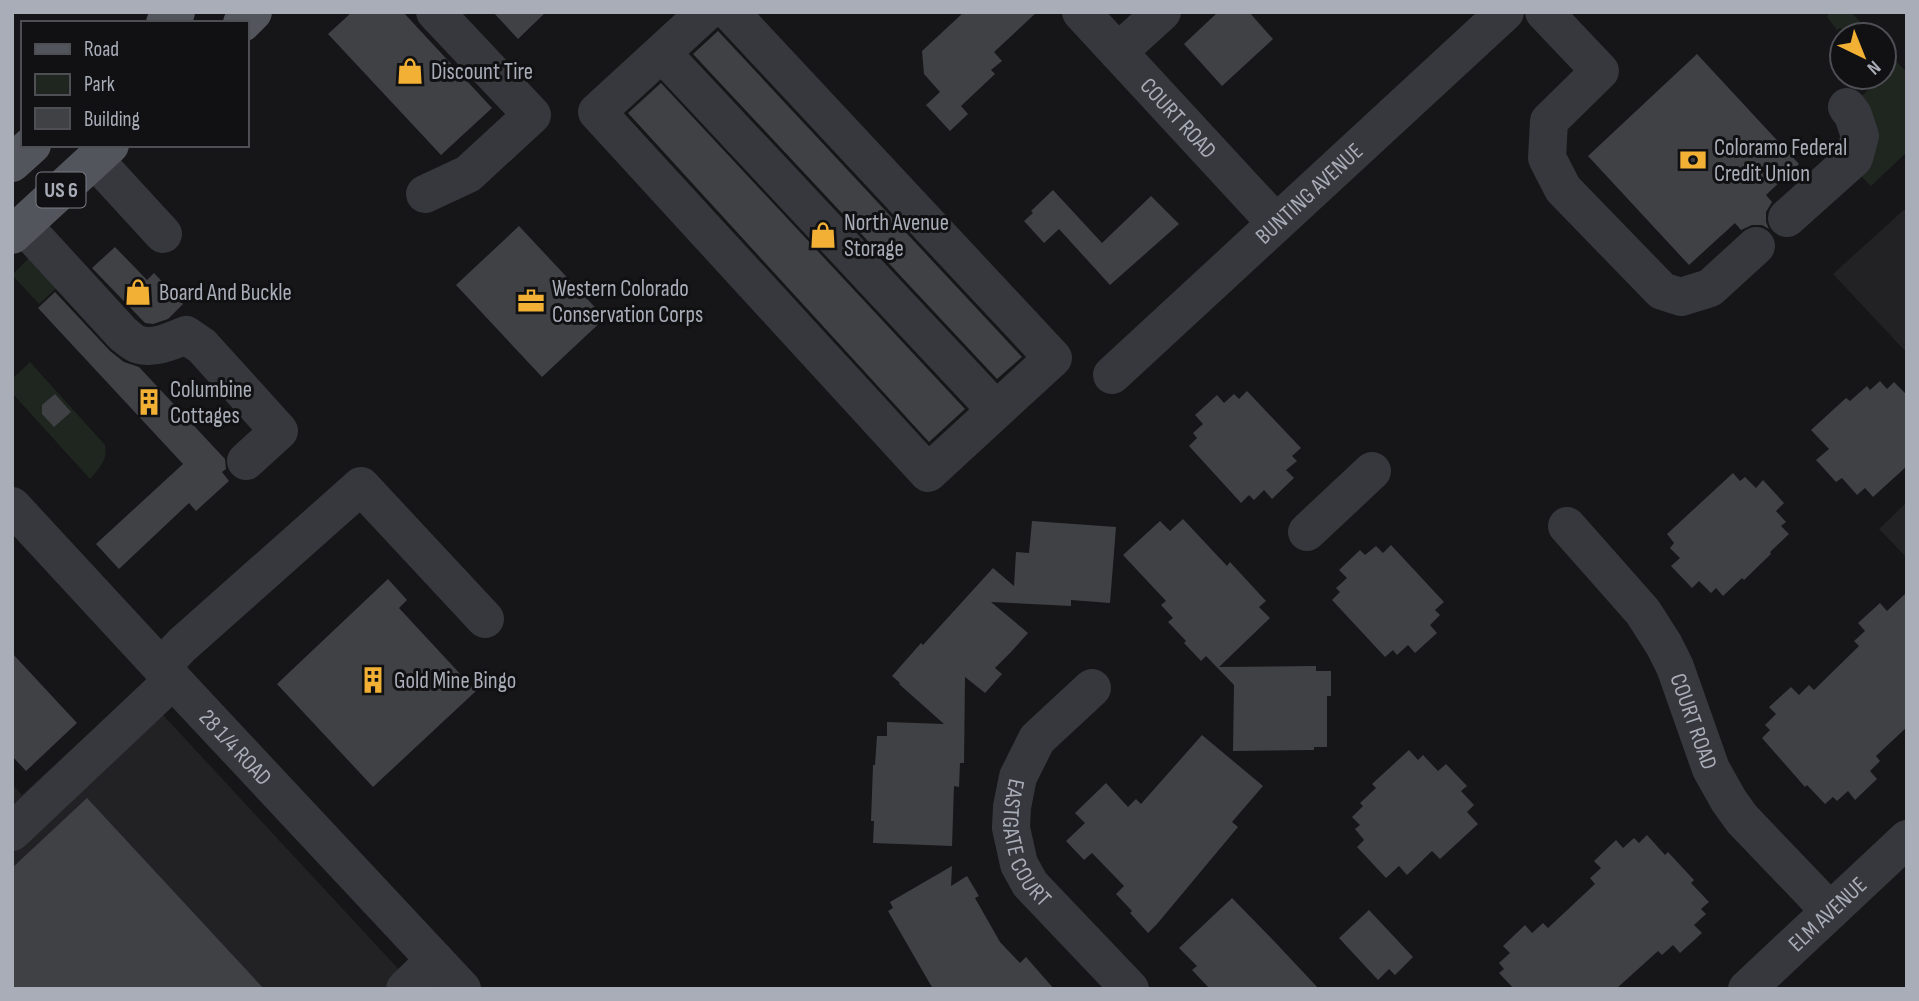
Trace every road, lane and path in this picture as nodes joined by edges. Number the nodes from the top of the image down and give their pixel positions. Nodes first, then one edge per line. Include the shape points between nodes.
1 (435, 12) edge
2 (706, 12) edge
3 (730, 12) edge
4 (1081, 12) edge
5 (1162, 12) edge
6 (1505, 12) edge
7 (1544, 12) edge
8 (1118, 52) junction
9 (662, 53) junction
10 (1847, 107) dead end
11 (30, 147) edge
12 (102, 153) edge
13 (12, 163) edge
14 (425, 194) dead end
15 (1787, 218) dead end
16 (1276, 223) junction
17 (18, 230) edge
18 (163, 234) dead end
19 (1756, 246) dead end
20 (1112, 375) dead end
21 (996, 410) junction
22 (246, 461) dead end
23 (1372, 471) dead end
24 (12, 506) edge
25 (1567, 526) dead end
26 (1307, 532) dead end
27 (485, 619) dead end
28 (167, 674) junction
29 (1092, 688) dead end
30 (12, 832) edge
31 (1907, 839) edge
32 (1830, 911) junction
33 (435, 960) junction
34 (405, 989) edge
35 (462, 989) edge
36 (1130, 989) edge
37 (1748, 989) edge

1 - 14 street via 532,114 468,174
2 - 9 street
3 - 21 street via 1053,358
4 - 8 street, COURT ROAD
5 - 8 street
6 - 16 street, BUNTING AVENUE
7 - 19 street via 1600,71 1549,121 1546,158 1563,189 1662,291 1681,297 1710,288
8 - 16 street, COURT ROAD
9 - 21 street
9 - 21 street via 597,113 928,473
10 - 15 street via 1860,136 1854,158
11 - 13 main road, US 6
12 - 17 main road, US 6
12 - 18 street
16 - 20 street, BUNTING AVENUE
17 - 22 street via 131,340 154,346 186,335 202,346 279,431
23 - 26 street
24 - 28 street, 28 1/4 ROAD
25 - 32 street, COURT ROAD via 1643,612 1664,645 1711,769 1729,802
27 - 28 street via 361,486 182,645
28 - 30 street
28 - 33 street, 28 1/4 ROAD
29 - 36 street, EASTGATE COURT via 1037,739 1018,777 1011,828 1019,864 1030,884
31 - 32 street, ELM AVENUE
32 - 37 street, ELM AVENUE
33 - 34 street
33 - 35 street, 28 1/4 ROAD

